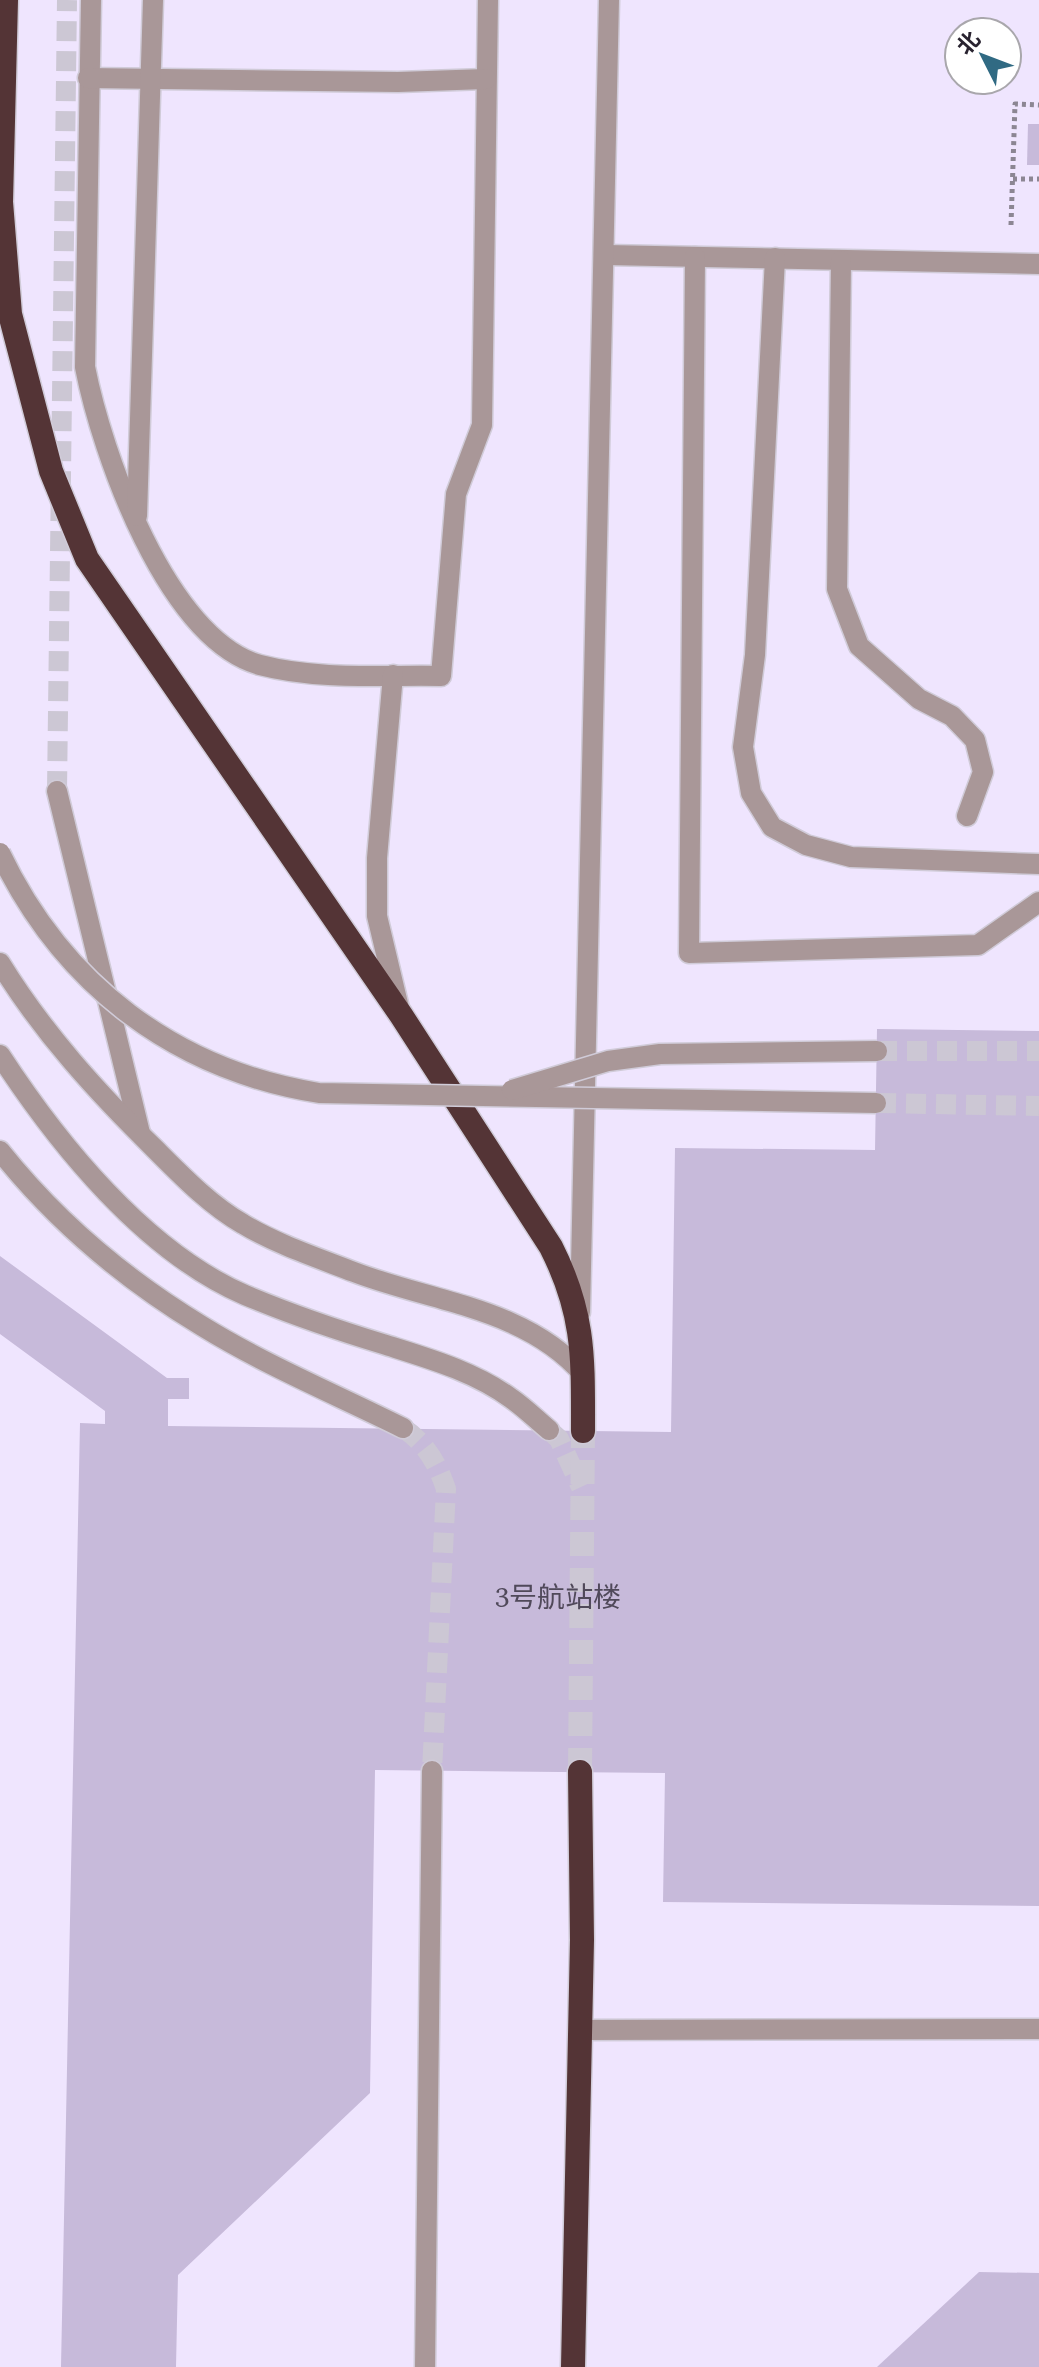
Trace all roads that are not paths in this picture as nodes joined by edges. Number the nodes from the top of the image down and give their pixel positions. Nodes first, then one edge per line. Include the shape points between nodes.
1 (6, 0) edge
2 (91, 0) edge
3 (153, 0) edge
4 (488, 0) edge
5 (609, 0) edge
6 (88, 78) junction
7 (152, 78) junction
8 (486, 79) junction
9 (607, 255) junction
10 (695, 257) junction
11 (775, 258) junction
12 (841, 261) junction
13 (1039, 264) edge
14 (137, 524) junction
15 (393, 675) junction
16 (57, 791) tunnel mouth
17 (967, 816) dead end
18 (0, 853) edge
19 (1039, 864) edge
20 (1039, 902) edge
21 (0, 963) edge
22 (401, 1015) junction
23 (877, 1051) tunnel mouth
24 (0, 1055) edge
25 (493, 1096) junction
26 (876, 1103) tunnel mouth
27 (140, 1134) junction
28 (0, 1151) edge
29 (580, 1321) junction
30 (583, 1374) junction
31 (403, 1428) tunnel mouth
32 (549, 1430) tunnel mouth
33 (583, 1431) tunnel mouth
34 (432, 1771) tunnel mouth
35 (580, 1772) tunnel mouth
36 (1039, 2029) edge
37 (581, 2030) junction
38 (425, 2367) edge
39 (573, 2367) edge

1 - 22 highway via 1,202 10,314 51,471 87,559
2 - 6 street
3 - 7 street
4 - 8 street
5 - 9 street
6 - 7 street
6 - 14 street via 85,367 93,410
7 - 8 street
7 - 14 street
8 - 15 street via 482,425 456,494 441,676
9 - 10 street
9 - 29 street
10 - 11 street
10 - 20 street via 689,953 978,945
11 - 12 street
11 - 19 street via 755,655 743,747 751,793 772,827 806,845 851,857
12 - 13 street
12 - 17 street via 837,589 859,646 919,699 952,716 975,740 983,772
14 - 15 street via 160,571 224,649 258,664 304,672
15 - 22 street via 377,916
16 - 27 street
18 - 25 street, bridge via 31,909 77,968 148,1028 186,1052 272,1085 319,1093
21 - 27 street via 93,1088
22 - 29 highway via 551,1247
23 - 25 street, bridge via 660,1054 608,1061
24 - 32 street via 36,1111 82,1167 192,1264 243,1294 462,1371 510,1397
25 - 26 street, bridge
27 - 30 street via 191,1184 243,1224 357,1273 520,1325 548,1340
28 - 31 street via 73,1230 190,1318
29 - 30 highway
30 - 33 highway
34 - 38 street
35 - 37 highway
36 - 37 street
37 - 39 highway

